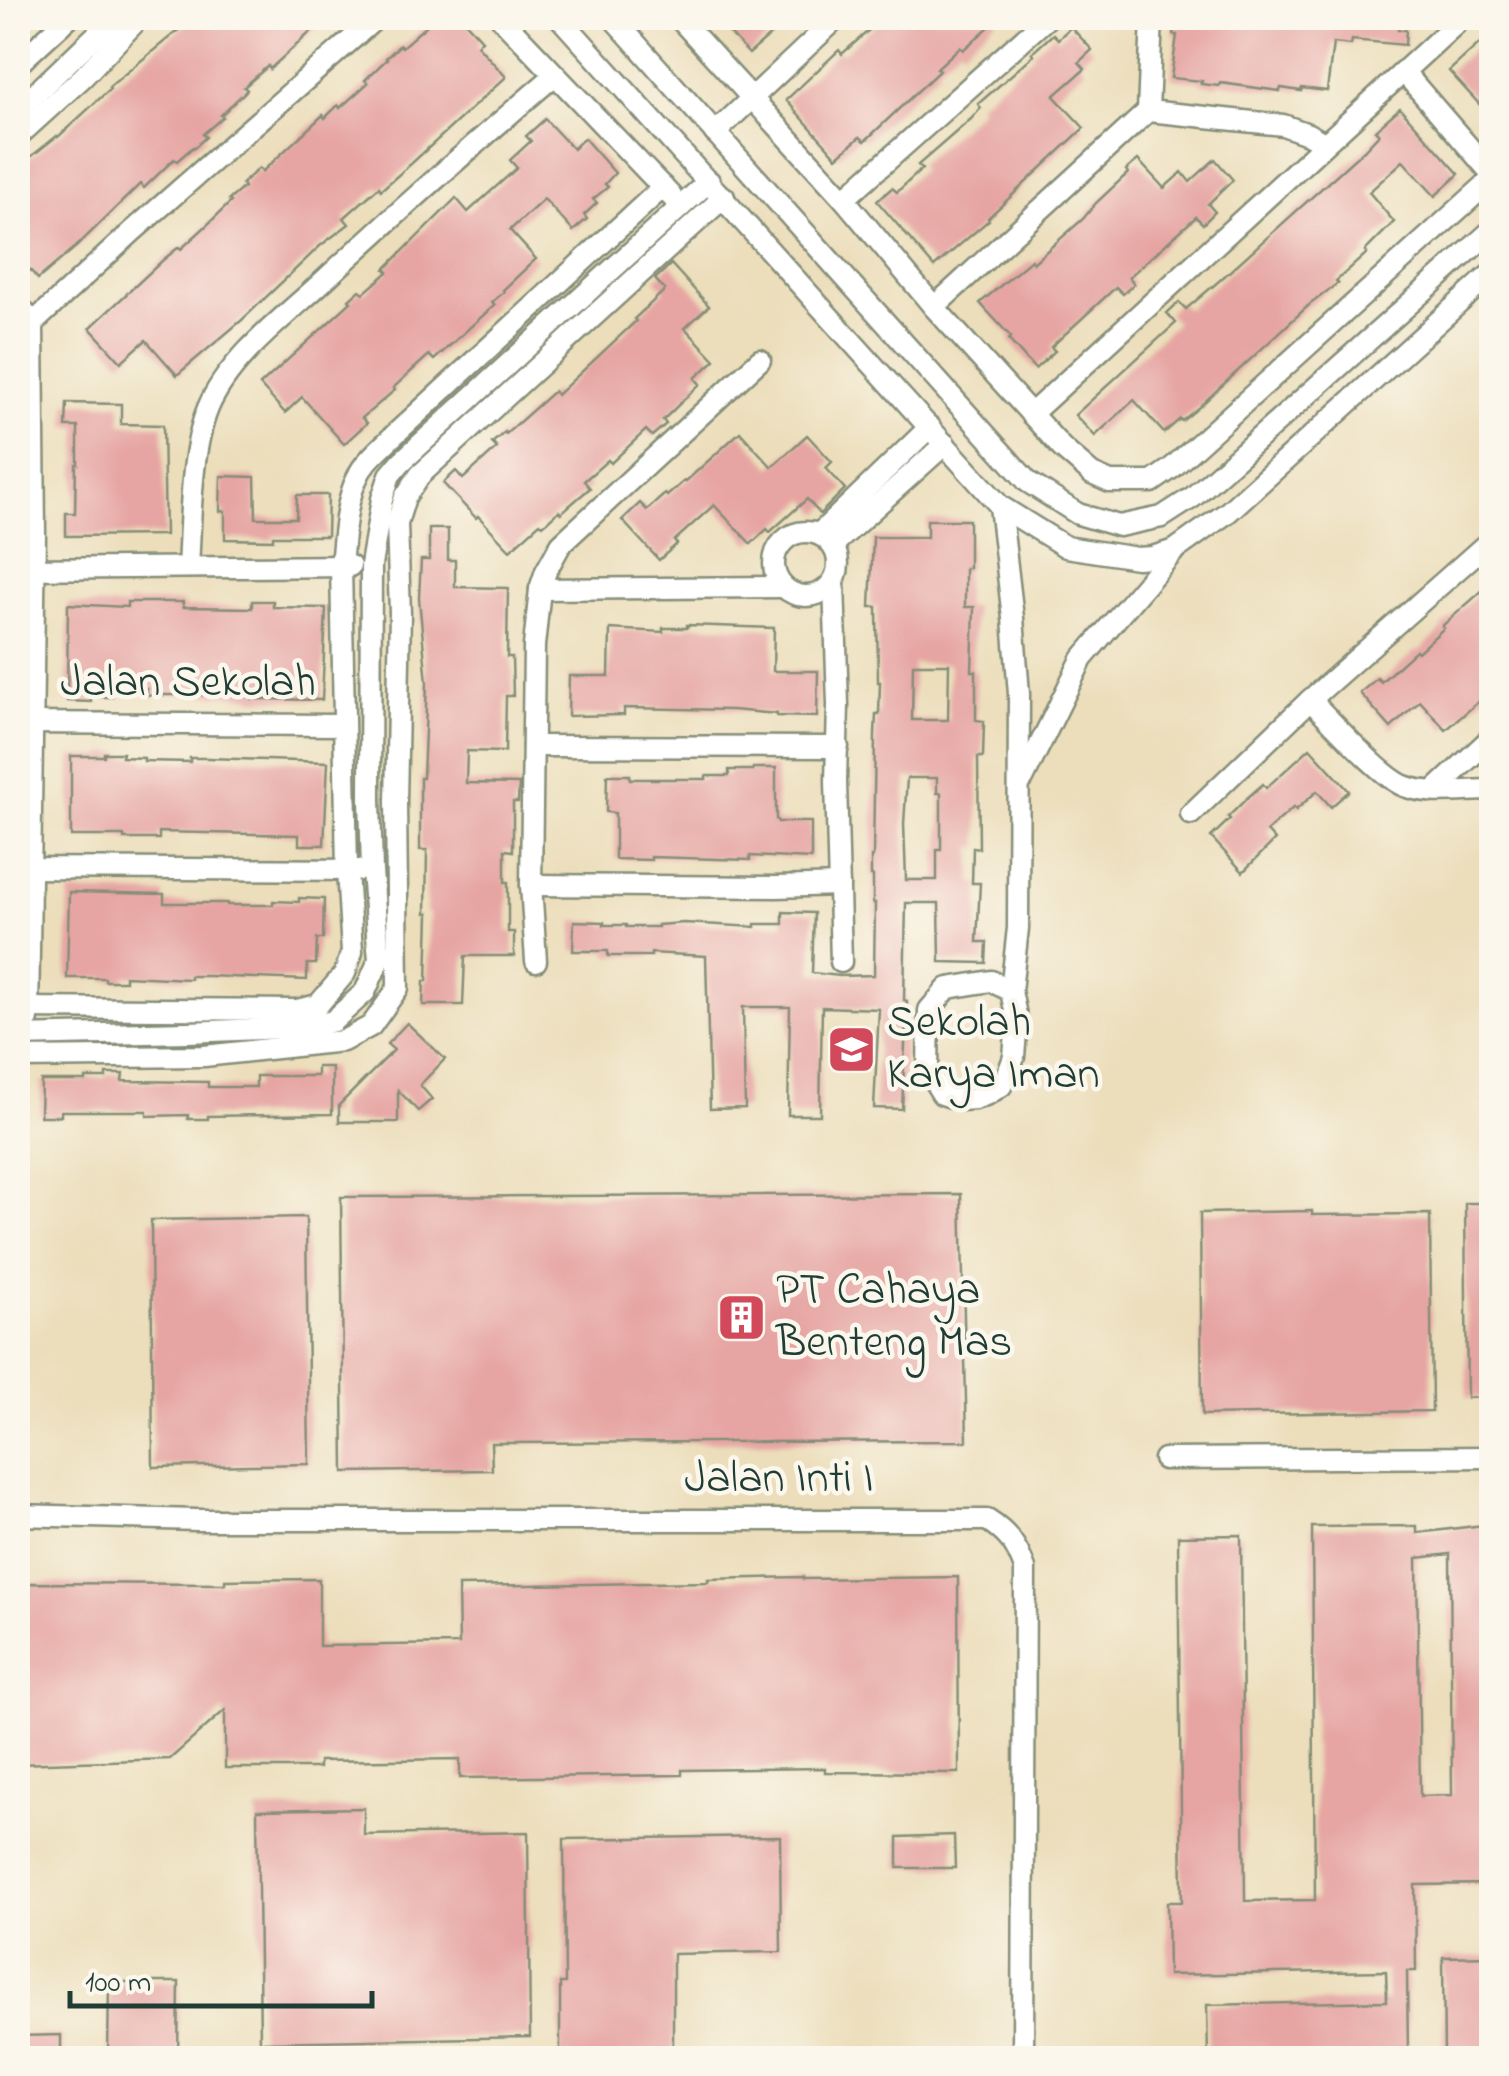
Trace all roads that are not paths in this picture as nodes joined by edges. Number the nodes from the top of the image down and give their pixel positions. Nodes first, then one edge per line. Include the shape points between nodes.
1 (68, 18) edge
2 (376, 18) edge
3 (500, 18) edge
4 (560, 18) edge
5 (612, 18) edge
6 (679, 18) edge
7 (837, 18) edge
8 (1047, 18) edge
9 (1152, 18) edge
10 (1462, 18) edge
11 (124, 21) edge
12 (18, 64) edge
13 (1403, 72) junction
14 (555, 75) junction
15 (752, 98) junction
16 (18, 110) edge
17 (1148, 111) junction
18 (715, 133) junction
19 (18, 136) edge
20 (1324, 143) junction
21 (1492, 177) edge
22 (710, 181) junction
23 (662, 187) junction
24 (724, 197) junction
25 (844, 199) junction
26 (689, 216) junction
27 (1492, 230) edge
28 (1492, 274) edge
29 (842, 275) junction
30 (1438, 277) junction
31 (815, 299) junction
32 (1461, 301) junction
33 (18, 305) edge
34 (934, 308) junction
35 (566, 327) junction
36 (25, 330) edge
37 (760, 360) dead end
38 (424, 409) junction
39 (1031, 414) junction
40 (442, 426) junction
41 (930, 427) junction
42 (945, 444) junction
43 (1172, 468) junction
44 (1193, 497) junction
45 (1000, 506) junction
46 (826, 539) junction
47 (1492, 539) edge
48 (1174, 550) junction
49 (341, 566) junction
50 (372, 566) junction
51 (188, 567) junction
52 (26, 569) edge
53 (398, 569) junction
54 (834, 583) junction
55 (782, 586) junction
56 (540, 588) junction
57 (1310, 700) junction
58 (25, 723) edge
59 (343, 724) junction
60 (1492, 737) edge
61 (533, 746) junction
62 (838, 747) junction
63 (1020, 786) junction
64 (1435, 790) junction
65 (1492, 790) edge
66 (370, 799) junction
67 (396, 801) junction
68 (1191, 814) dead end
69 (25, 868) edge
70 (347, 870) junction
71 (372, 871) junction
72 (531, 885) junction
73 (838, 885) junction
74 (536, 961) dead end
75 (841, 962) dead end
76 (1011, 991) junction
77 (23, 1008) edge
78 (206, 1032) junction
79 (22, 1036) edge
80 (204, 1056) junction
81 (18, 1058) edge
82 (1492, 1457) edge
83 (1164, 1459) dead end
84 (18, 1515) edge
85 (1024, 2058) edge

1 - 12 street
2 - 36 street
3 - 14 street
4 - 22 street
5 - 18 street
6 - 15 street
7 - 15 street
8 - 25 street
9 - 17 street
10 - 13 street
11 - 16 street
11 - 19 street via 82,77
13 - 20 street
13 - 21 street
14 - 23 street
14 - 51 street via 274,326 220,383 199,445
15 - 18 street
15 - 25 street
17 - 20 street via 1282,125
17 - 34 street
18 - 29 street
20 - 39 street
21 - 43 street
22 - 24 street
22 - 26 street
23 - 26 street
23 - 38 street
24 - 26 street
24 - 31 street
25 - 34 street
26 - 35 street
27 - 30 street
28 - 32 street
29 - 31 street
29 - 44 street via 1028,482 1078,514 1119,526 1162,517
30 - 32 street
30 - 44 street
31 - 41 street
32 - 48 street via 1228,512
33 - 36 street
34 - 39 street
35 - 40 street
35 - 53 street via 416,479 398,523
36 - 52 street
37 - 56 street via 561,544
38 - 40 street
38 - 49 street via 360,471
39 - 43 street via 1092,474 1110,482 1152,482
40 - 50 street via 390,475
41 - 42 street
41 - 46 street
42 - 45 street
42 - 46 street
43 - 44 street
45 - 48 street via 1066,547 1137,558
45 - 63 street
46 - 54 street via 839,564
46 - 55 street via 804,531 779,546 775,574
47 - 57 street
48 - 63 street via 1082,659
49 - 50 street
49 - 51 street
49 - 59 street
50 - 53 street
50 - 66 street
51 - 52 street
52 - 58 street
53 - 67 street
54 - 55 street via 808,597
54 - 62 street
55 - 56 street
56 - 61 street
57 - 64 street via 1401,785
57 - 68 street
58 - 59 street, Jalan Sekolah
58 - 69 street
59 - 70 street
60 - 64 street
61 - 62 street
61 - 72 street
62 - 73 street
63 - 76 street
64 - 65 street
66 - 67 street
66 - 71 street
67 - 80 street via 398,988 371,1026 343,1041
69 - 70 street
69 - 77 street
70 - 71 street
70 - 77 street via 352,952 345,973 318,1005
71 - 78 street via 379,960 365,992 334,1021
72 - 73 street
72 - 74 street
73 - 75 street
76 - 76 street via 991,981 948,988 930,1010 928,1071 942,1094 961,1100 1000,1086 1014,1058
77 - 79 street
78 - 79 street
78 - 80 street
80 - 81 street
82 - 83 street
84 - 85 street, Jalan Inti I via 988,1520 1005,1531 1025,1569

